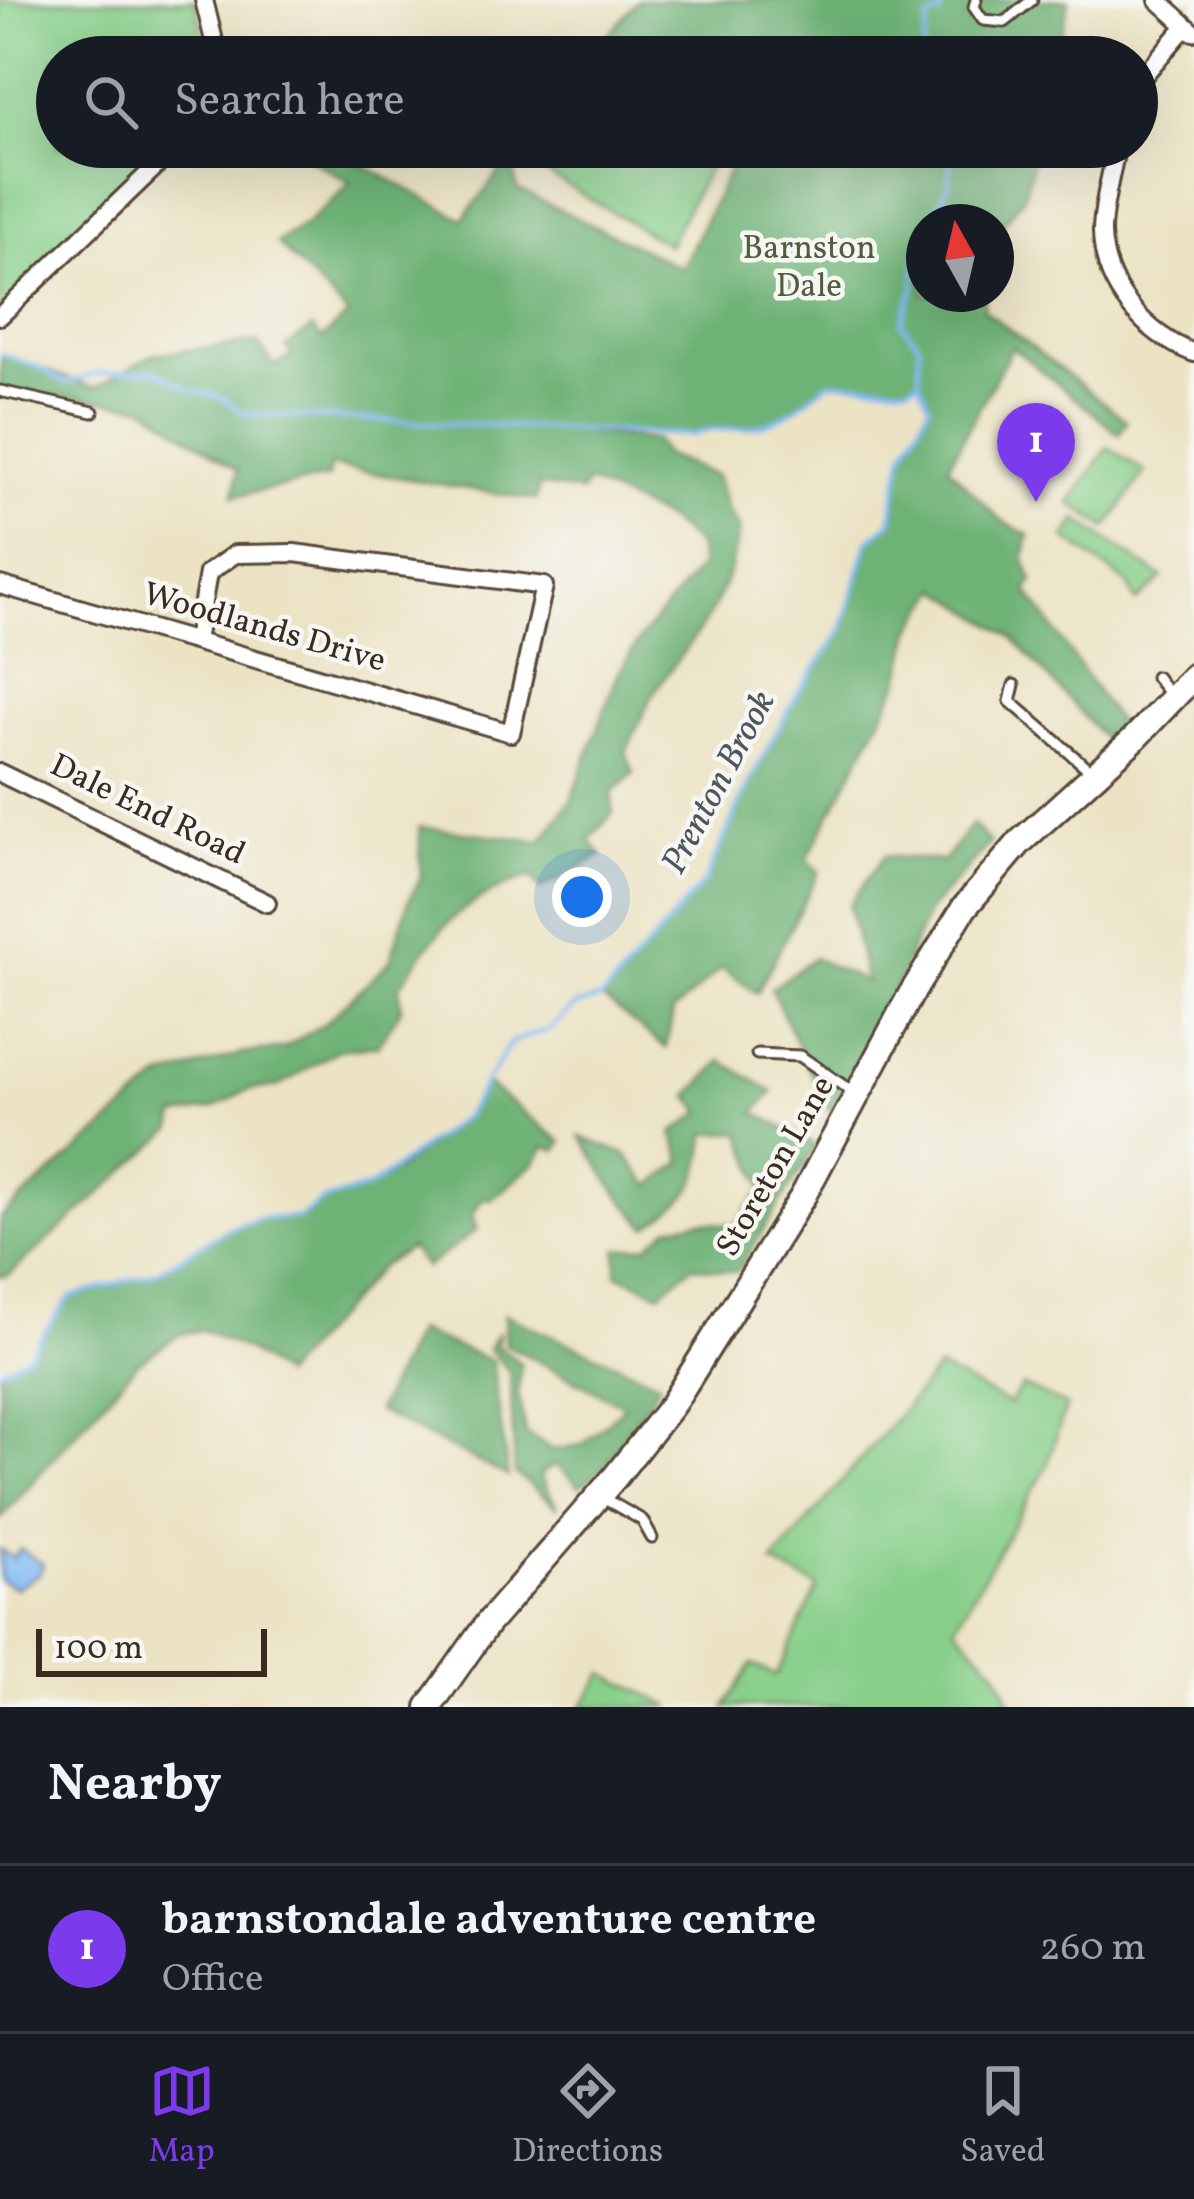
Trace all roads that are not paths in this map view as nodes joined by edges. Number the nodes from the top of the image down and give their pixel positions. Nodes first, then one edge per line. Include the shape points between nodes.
1 (204, 0) edge
2 (976, 0) edge
3 (1031, 0) edge
4 (1158, 0) edge
5 (1190, 30) edge
6 (213, 36) edge
7 (1158, 62) edge
8 (154, 168) edge
9 (1113, 168) edge
10 (0, 316) edge
11 (1194, 353) edge
12 (0, 391) edge
13 (93, 412) dead end
14 (0, 585) edge
15 (196, 640) junction
16 (1194, 676) edge
17 (1156, 677) dead end
18 (1014, 686) dead end
19 (1174, 699) junction
20 (0, 773) edge
21 (1094, 774) junction
22 (267, 903) dead end
23 (757, 1054) dead end
24 (857, 1095) junction
25 (598, 1495) junction
26 (652, 1538) dead end
27 (429, 1707) edge

1 - 6 street
2 - 3 lane via 983,20 1005,22
4 - 5 street
5 - 7 street
8 - 10 street
9 - 11 street via 1102,232 1115,284 1135,315
12 - 13 lane
14 - 15 street, Woodlands Drive
15 - 15 street, Woodlands Drive via 208,573 235,554 294,553 544,586 511,733
16 - 19 street, Storeton Lane
17 - 19 lane
18 - 21 lane via 1010,701
19 - 21 street, Storeton Lane
20 - 22 street, Dale End Road
21 - 24 street, Storeton Lane via 964,908
23 - 24 lane via 800,1056
24 - 25 street, Storeton Lane via 672,1406
25 - 26 lane via 642,1520
25 - 27 street, Storeton Lane via 488,1623

